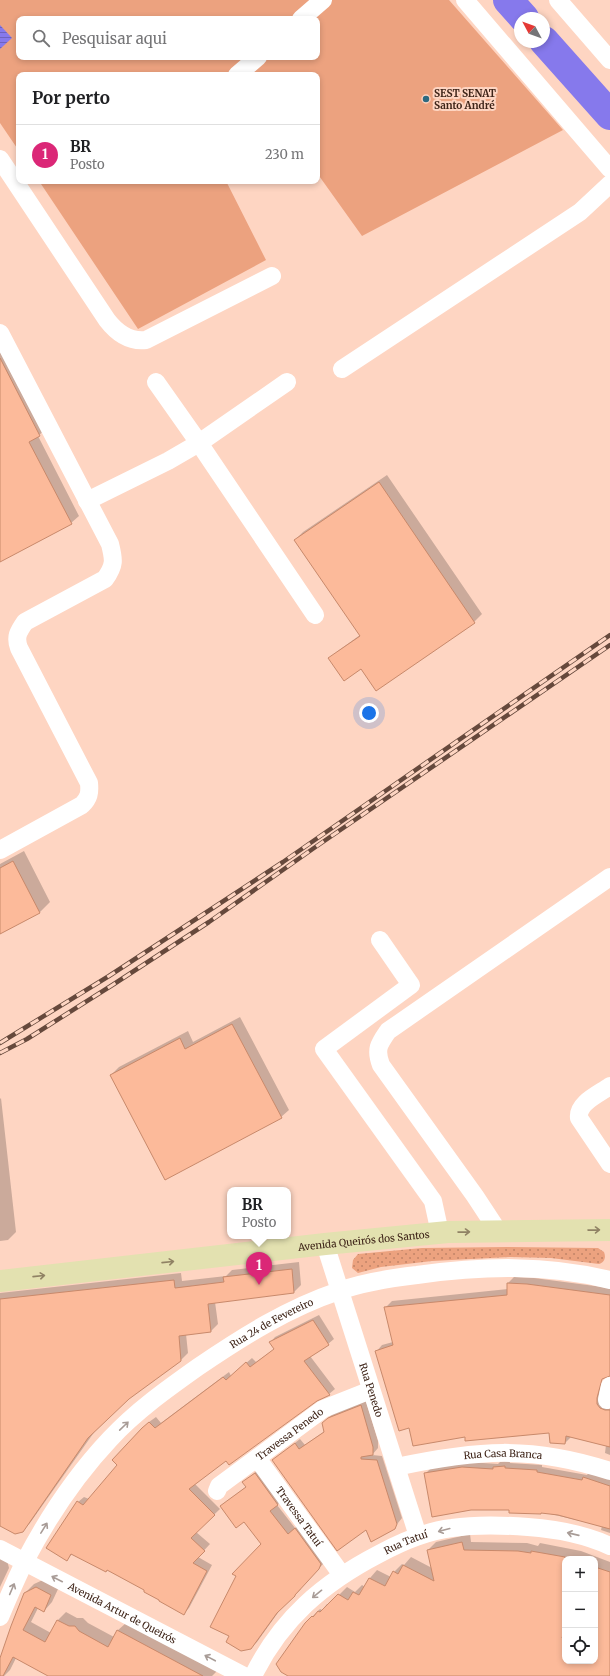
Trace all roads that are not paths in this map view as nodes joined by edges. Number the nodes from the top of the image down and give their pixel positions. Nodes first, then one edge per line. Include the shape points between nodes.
1 (323, 0) edge
2 (465, 0) edge
3 (558, 0) edge
4 (304, 16) edge
5 (254, 60) edge
6 (610, 60) edge
7 (240, 72) edge
8 (0, 159) edge
9 (610, 169) edge
10 (16, 183) edge
11 (17, 184) edge
12 (610, 184) edge
13 (272, 276) dead end
14 (0, 333) edge
15 (342, 369) dead end
16 (156, 382) dead end
17 (287, 382) dead end
18 (199, 443) junction
19 (87, 501) junction
20 (315, 615) dead end
21 (0, 850) edge
22 (610, 877) edge
23 (380, 940) dead end
24 (610, 1086) edge
25 (610, 1164) edge
26 (610, 1230) edge
27 (498, 1231) junction
28 (440, 1233) junction
29 (325, 1244) junction
30 (610, 1280) edge
31 (0, 1281) edge
32 (340, 1290) junction
33 (371, 1390) junction
34 (257, 1458) junction
35 (396, 1467) junction
36 (610, 1471) edge
37 (217, 1491) dead end
38 (418, 1536) junction
39 (610, 1546) edge
40 (0, 1549) edge
41 (24, 1562) junction
42 (342, 1575) junction
43 (0, 1617) edge
44 (244, 1676) edge
45 (253, 1676) edge

1 - 4 street
2 - 9 street
3 - 6 street
5 - 7 street
8 - 10 street
11 - 13 street via 110,324 127,338 146,340
12 - 15 street via 580,212
14 - 19 street
16 - 18 street
17 - 18 street
18 - 19 street
18 - 20 street
19 - 21 street via 110,544 114,557 112,569 105,579 24,622 18,630 16,639 89,783 90,792 82,805
22 - 27 street via 388,1031 379,1044 378,1056 381,1065
23 - 28 street via 411,985 324,1049 433,1201
24 - 25 street via 582,1105 578,1113
27 -> 26 main road, Avenida Queirós dos Santos
28 -> 27 main road, Avenida Queirós dos Santos
28 - 29 main road, Avenida Queirós dos Santos
31 -> 29 main road, Avenida Queirós dos Santos
29 - 32 street, Rua Penedo
30 - 32 street, Rua 24 de Fevereiro via 562,1272 480,1267 402,1277
32 - 33 street, Rua Penedo
41 -> 32 street, Rua 24 de Fevereiro via 83,1470 136,1414 168,1388 253,1332 310,1302
33 - 34 street, Travessa Penedo via 323,1409
33 - 35 street, Rua Penedo
34 - 37 street, Travessa Penedo via 219,1486
34 - 42 street, Travessa Tatuí
35 - 36 street, Rua Casa Branca via 465,1454 520,1452 562,1457
35 - 38 street, Rua Penedo
39 -> 38 street, Rua Tatuí via 561,1531 504,1525 483,1524 451,1528
38 - 42 street, Rua Tatuí via 386,1550
40 - 41 street, Avenida Artur de Queirós
43 -> 41 street, Rua 24 de Fevereiro
44 -> 41 street, Avenida Artur de Queirós
42 -> 45 street, Rua Tatuí via 311,1598 283,1627 262,1657

